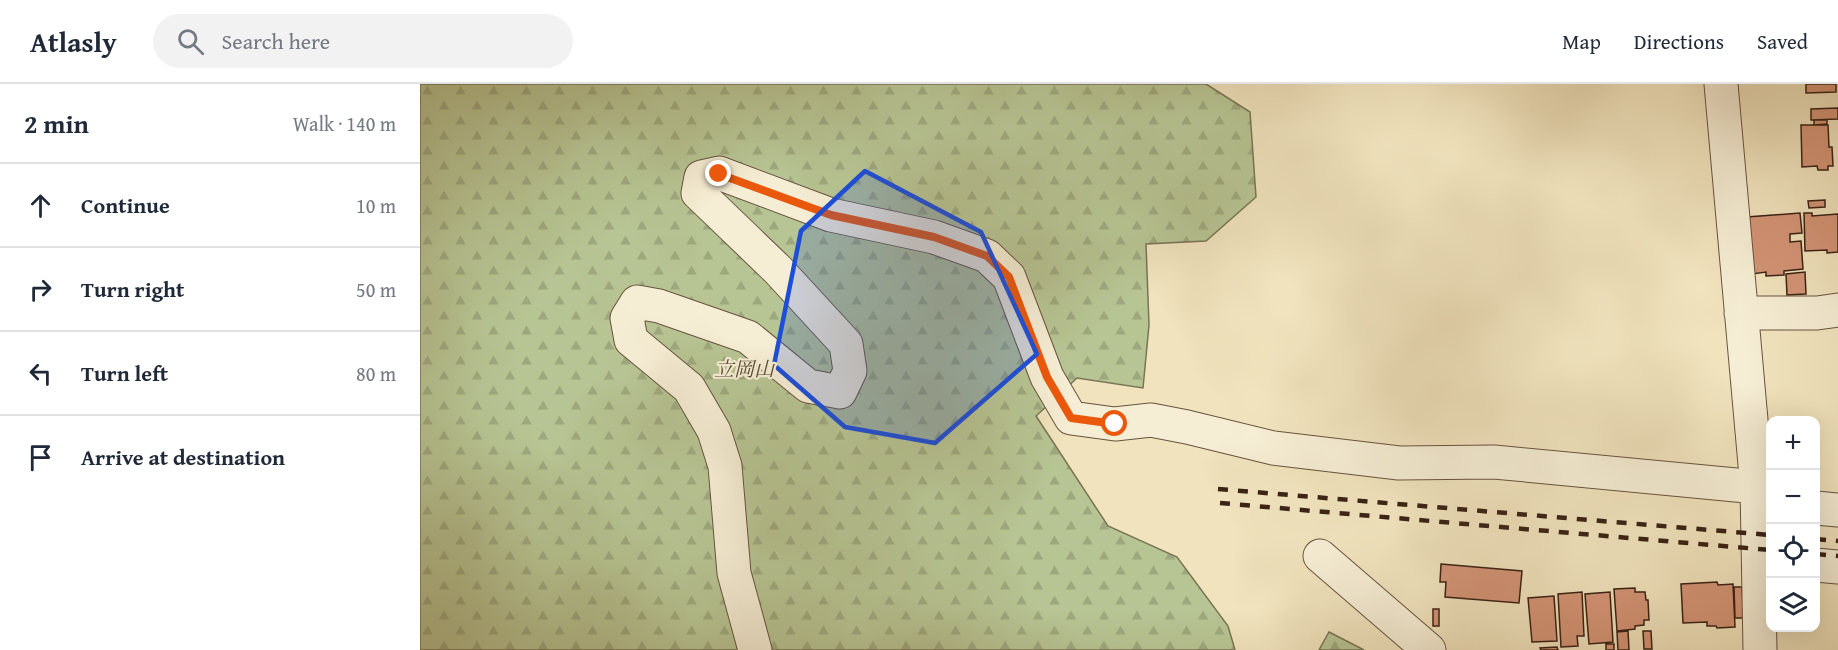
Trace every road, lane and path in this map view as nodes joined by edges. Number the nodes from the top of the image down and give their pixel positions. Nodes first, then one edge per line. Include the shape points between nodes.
1 (1721, 84) edge
2 (1838, 310) edge
3 (1742, 313) junction
4 (1761, 497) edge
5 (1820, 508) edge
6 (1838, 510) edge
7 (1320, 556) dead end
8 (1764, 559) edge
9 (1820, 565) edge
10 (1838, 567) edge
11 (755, 650) edge
12 (1429, 650) edge
13 (1760, 650) edge

1 - 3 street
2 - 3 street
3 - 4 street
4 - 8 street
4 - 11 street via 1494,462 1399,463 1273,447 1151,420 1115,424 1071,418 1047,377 1009,277 987,256 934,237 831,215 719,174 701,177 698,193 778,270 846,344 850,371 840,392 808,386 747,337 637,302 627,318 631,340 689,388 714,431 725,466 734,573
5 - 6 street
7 - 12 street
8 - 13 street
9 - 10 street

